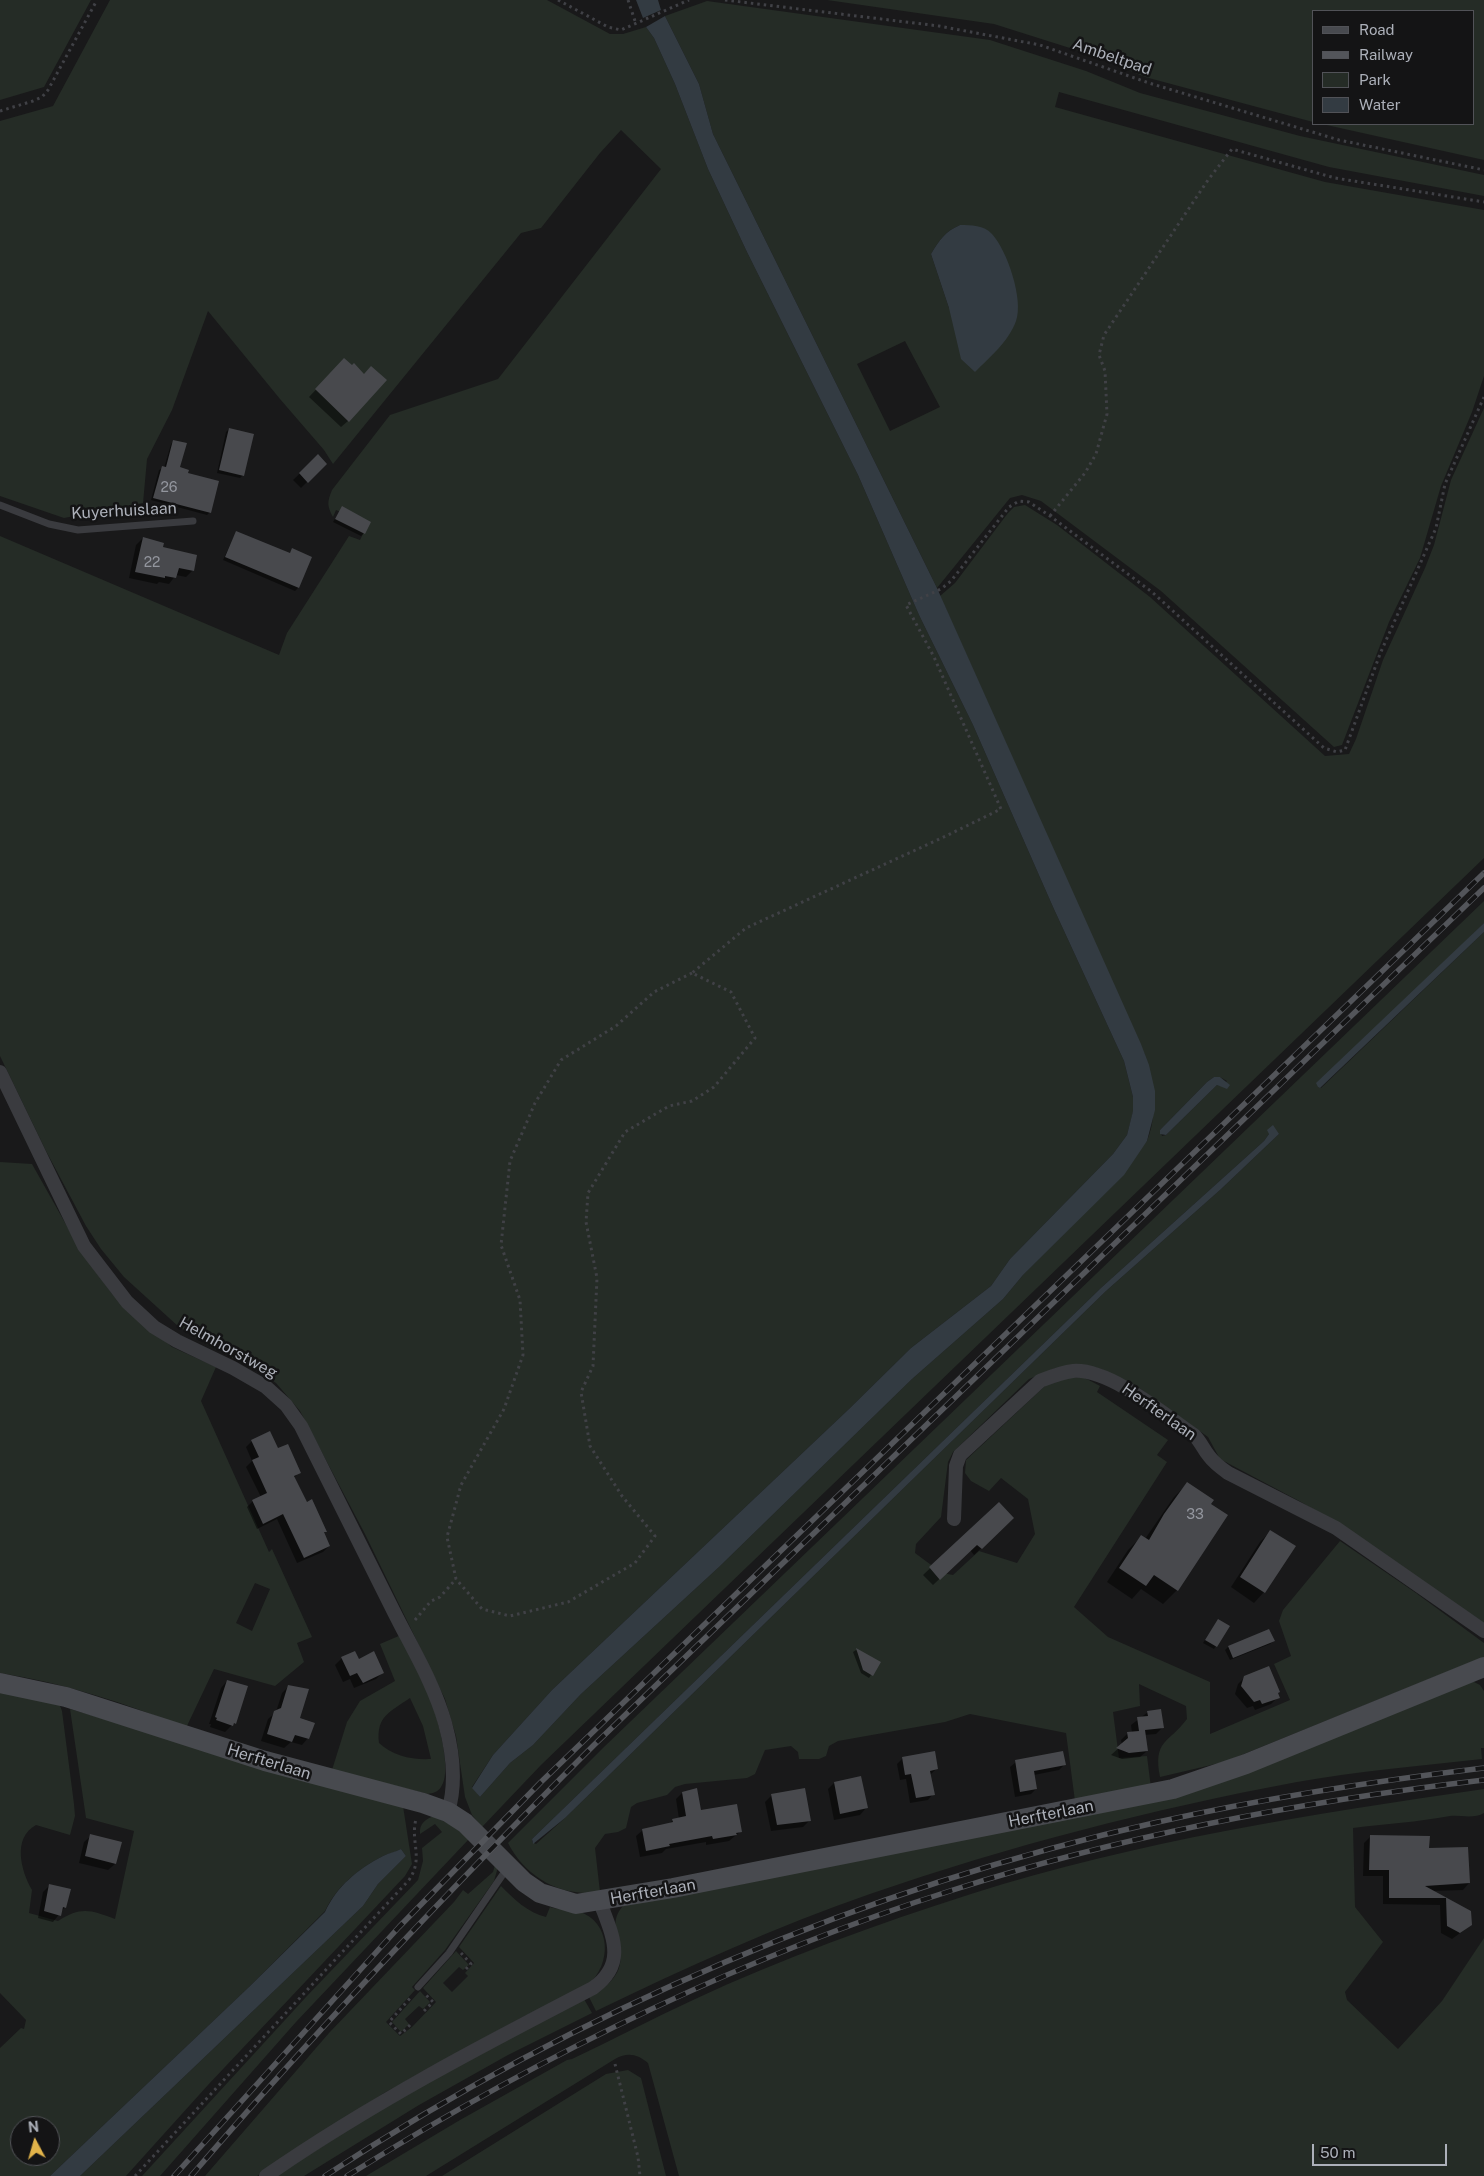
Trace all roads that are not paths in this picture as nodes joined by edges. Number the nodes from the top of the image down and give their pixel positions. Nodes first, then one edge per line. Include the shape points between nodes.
1 (0, 505) edge
2 (193, 521) dead end
3 (0, 1072) edge
4 (954, 1519) dead end
5 (1484, 1631) edge
6 (1483, 1671) edge
7 (0, 1683) edge
8 (448, 1812) junction
9 (509, 1867) junction
10 (600, 1902) junction
11 (418, 1986) road end
12 (266, 2176) edge

1 - 2 lane, Kuyerhuislaan via 49,524 78,530
3 - 8 street, Helmhorstweg via 84,1246 127,1302 154,1327 183,1345 233,1368 266,1388 286,1405 301,1426 424,1670 444,1721 454,1777
4 - 5 street, Herfterlaan via 956,1466 960,1455 1040,1381 1074,1371 1094,1374 1126,1388 1194,1435 1214,1463 1228,1473 1336,1528
6 - 10 street, Herfterlaan via 1246,1764 1173,1789
7 - 8 street, Herfterlaan via 66,1697 265,1761
8 - 9 street, Herfterlaan via 465,1822
9 - 10 street, Herfterlaan via 524,1882 548,1897 576,1904
9 - 11 lane via 449,1953
10 - 12 street, Herfterlaan via 615,1959 613,1968 603,1981 409,2085

